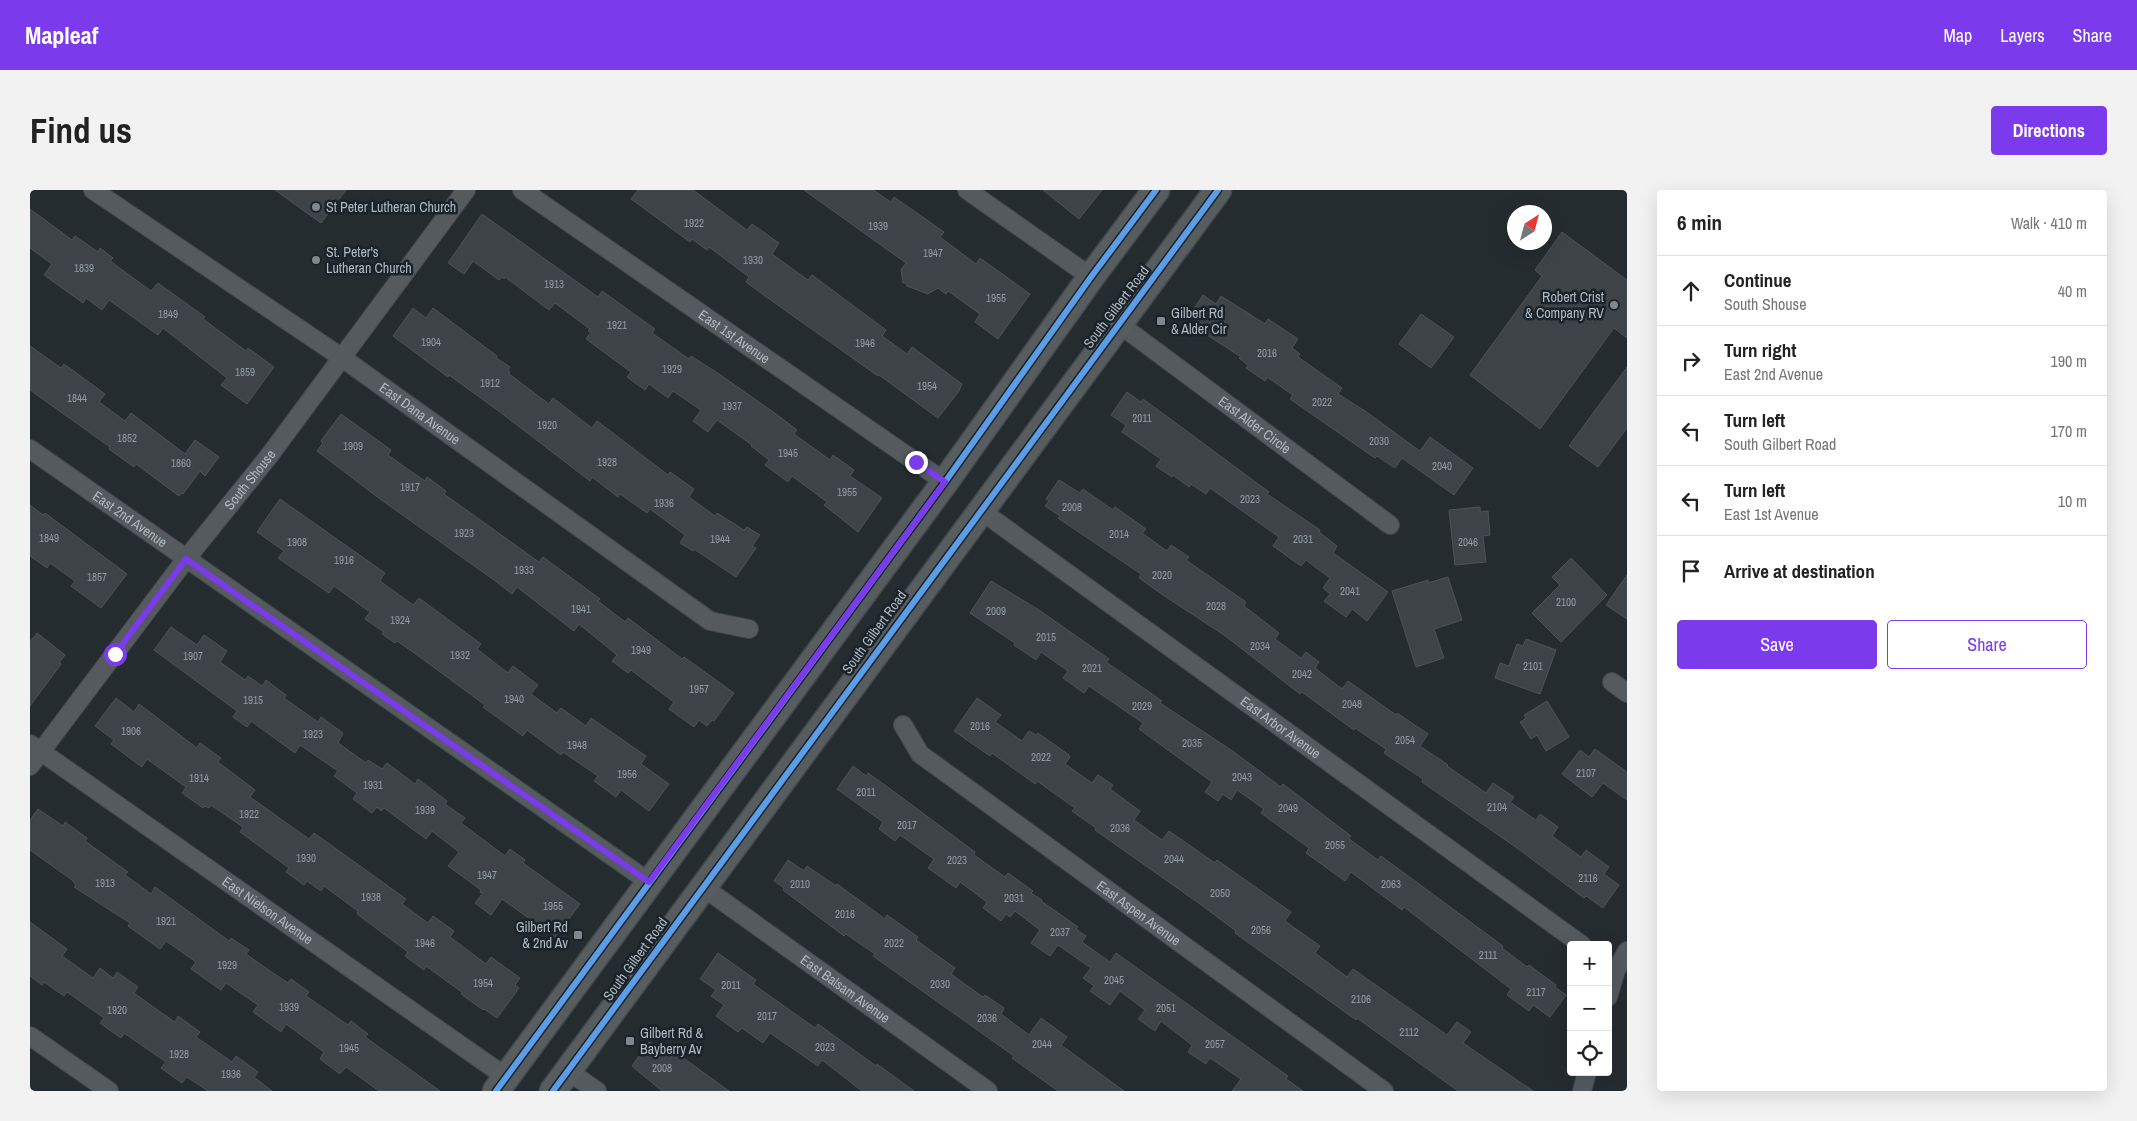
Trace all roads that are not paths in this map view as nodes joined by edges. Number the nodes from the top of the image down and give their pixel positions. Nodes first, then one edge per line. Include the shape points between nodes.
1 (92, 190) edge
2 (466, 190) edge
3 (522, 190) edge
4 (967, 190) edge
5 (1156, 190) edge
6 (1218, 190) edge
7 (1091, 278) junction
8 (1118, 324) junction
9 (341, 357) junction
10 (30, 449) edge
11 (945, 482) junction
12 (980, 510) junction
13 (1390, 524) dead end
14 (186, 559) junction
15 (750, 629) dead end
16 (1612, 682) dead end
17 (1627, 693) edge
18 (903, 725) dead end
19 (35, 748) edge
20 (30, 766) edge
21 (649, 882) junction
22 (703, 886) junction
23 (1576, 941) edge
24 (1627, 951) edge
25 (1617, 970) edge
26 (1612, 986) edge
27 (30, 1036) edge
28 (1586, 1076) edge
29 (561, 1081) edge
30 (501, 1084) edge
31 (109, 1091) edge
32 (597, 1091) edge
33 (988, 1091) edge
34 (1384, 1091) edge
35 (1582, 1091) edge

1 - 9 street, East Dana Avenue
2 - 9 street, South Shouse
3 - 11 street, East 1st Avenue
4 - 7 street
5 - 7 main road
6 - 8 main road, South Gilbert Road
7 - 11 main road
8 - 12 main road, South Gilbert Road
8 - 13 street, East Alder Circle
9 - 14 street, South Shouse via 269,456
9 - 15 street, East Dana Avenue via 710,621
10 - 14 street, East 2nd Avenue
11 - 21 main road
12 - 22 main road, South Gilbert Road
12 - 23 street, East Arbor Avenue
14 - 19 street, South Shouse
14 - 21 street, East 2nd Avenue
16 - 17 street
18 - 34 street, East Aspen Avenue via 920,754
19 - 20 street, South Shouse
19 - 30 street, East Nielson Avenue
21 - 30 main road
22 - 29 main road, South Gilbert Road
22 - 33 street, East Balsam Avenue
24 - 25 street
25 - 26 street
27 - 31 street
28 - 35 street
29 - 32 street

